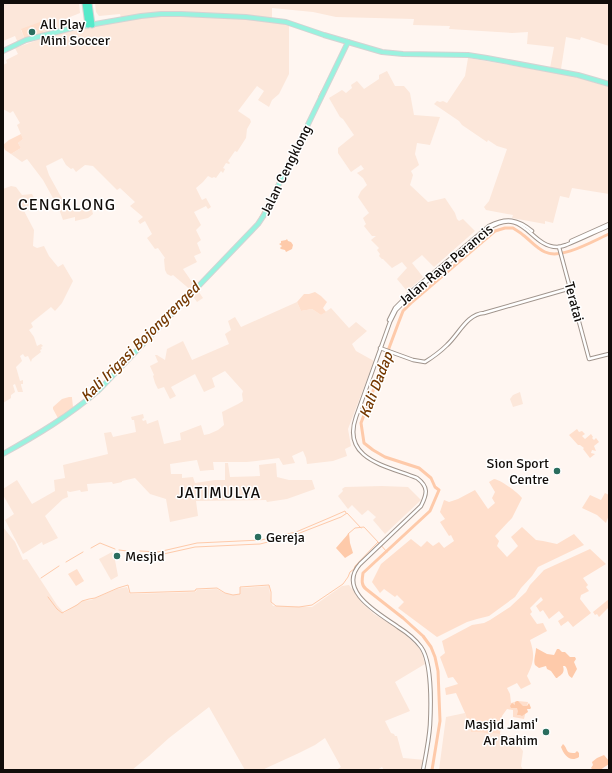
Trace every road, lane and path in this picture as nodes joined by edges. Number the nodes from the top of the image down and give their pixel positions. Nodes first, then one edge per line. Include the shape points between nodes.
1 (85, 3) edge
2 (89, 3) edge
3 (88, 25) junction
4 (348, 42) junction
5 (3, 52) edge
6 (609, 84) edge
7 (609, 225) edge
8 (560, 247) junction
9 (570, 288) junction
10 (381, 349) junction
11 (609, 354) edge
12 (3, 454) edge
13 (423, 770) edge

1 - 3 highway
2 - 3 highway
3 - 4 main road via 161,14 246,17 286,22
3 - 5 main road via 26,40
4 - 6 main road via 409,55 478,56 578,75
4 - 12 main road, Jalan Cengklong via 258,224 99,390 54,424
7 - 8 street
8 - 9 street, Teratai
8 - 10 street, Jalan Raya Perancis via 545,243 516,221 502,221 489,226 398,305 392,313
9 - 10 street via 477,314 448,344 425,362
9 - 11 street, Teratai via 589,359
10 - 13 street, Jalan Raya Perancis via 353,425 354,441 370,460 421,481 425,486 426,498 421,506 360,564 353,580 358,595 365,603 410,636 425,655 430,725

